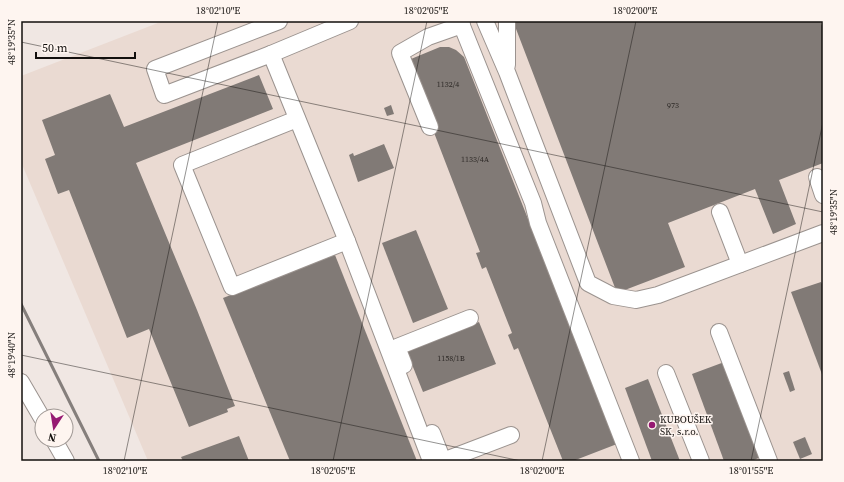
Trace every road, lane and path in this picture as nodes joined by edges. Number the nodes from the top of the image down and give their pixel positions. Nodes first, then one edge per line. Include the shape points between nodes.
1 (279, 21) edge
2 (350, 21) edge
3 (485, 21) edge
4 (507, 21) edge
5 (461, 23) edge
6 (271, 54) junction
7 (507, 72) junction
8 (298, 119) junction
9 (430, 127) dead end
10 (817, 177) dead end
11 (823, 195) edge
12 (720, 212) dead end
13 (823, 233) edge
14 (347, 242) junction
15 (740, 264) junction
16 (470, 318) dead end
17 (719, 332) dead end
18 (666, 373) dead end
19 (21, 382) edge
20 (36, 408) edge
21 (511, 435) dead end
22 (59, 448) edge
23 (66, 461) edge
24 (431, 461) edge
25 (443, 461) edge
26 (631, 461) edge
27 (701, 461) edge
28 (769, 461) edge

1 - 6 street via 156,69 164,95
2 - 6 street
3 - 7 street
4 - 7 street
5 - 9 street via 400,52
5 - 26 street via 530,195 538,223
6 - 8 street
7 - 15 street via 588,283 613,296 636,300 658,295
8 - 14 street
8 - 14 street via 182,165 232,287
10 - 11 street
12 - 15 street
13 - 15 street
14 - 24 street
16 - 25 street via 397,347
17 - 28 street
18 - 27 street
19 - 20 street
21 - 25 street
22 - 23 street

